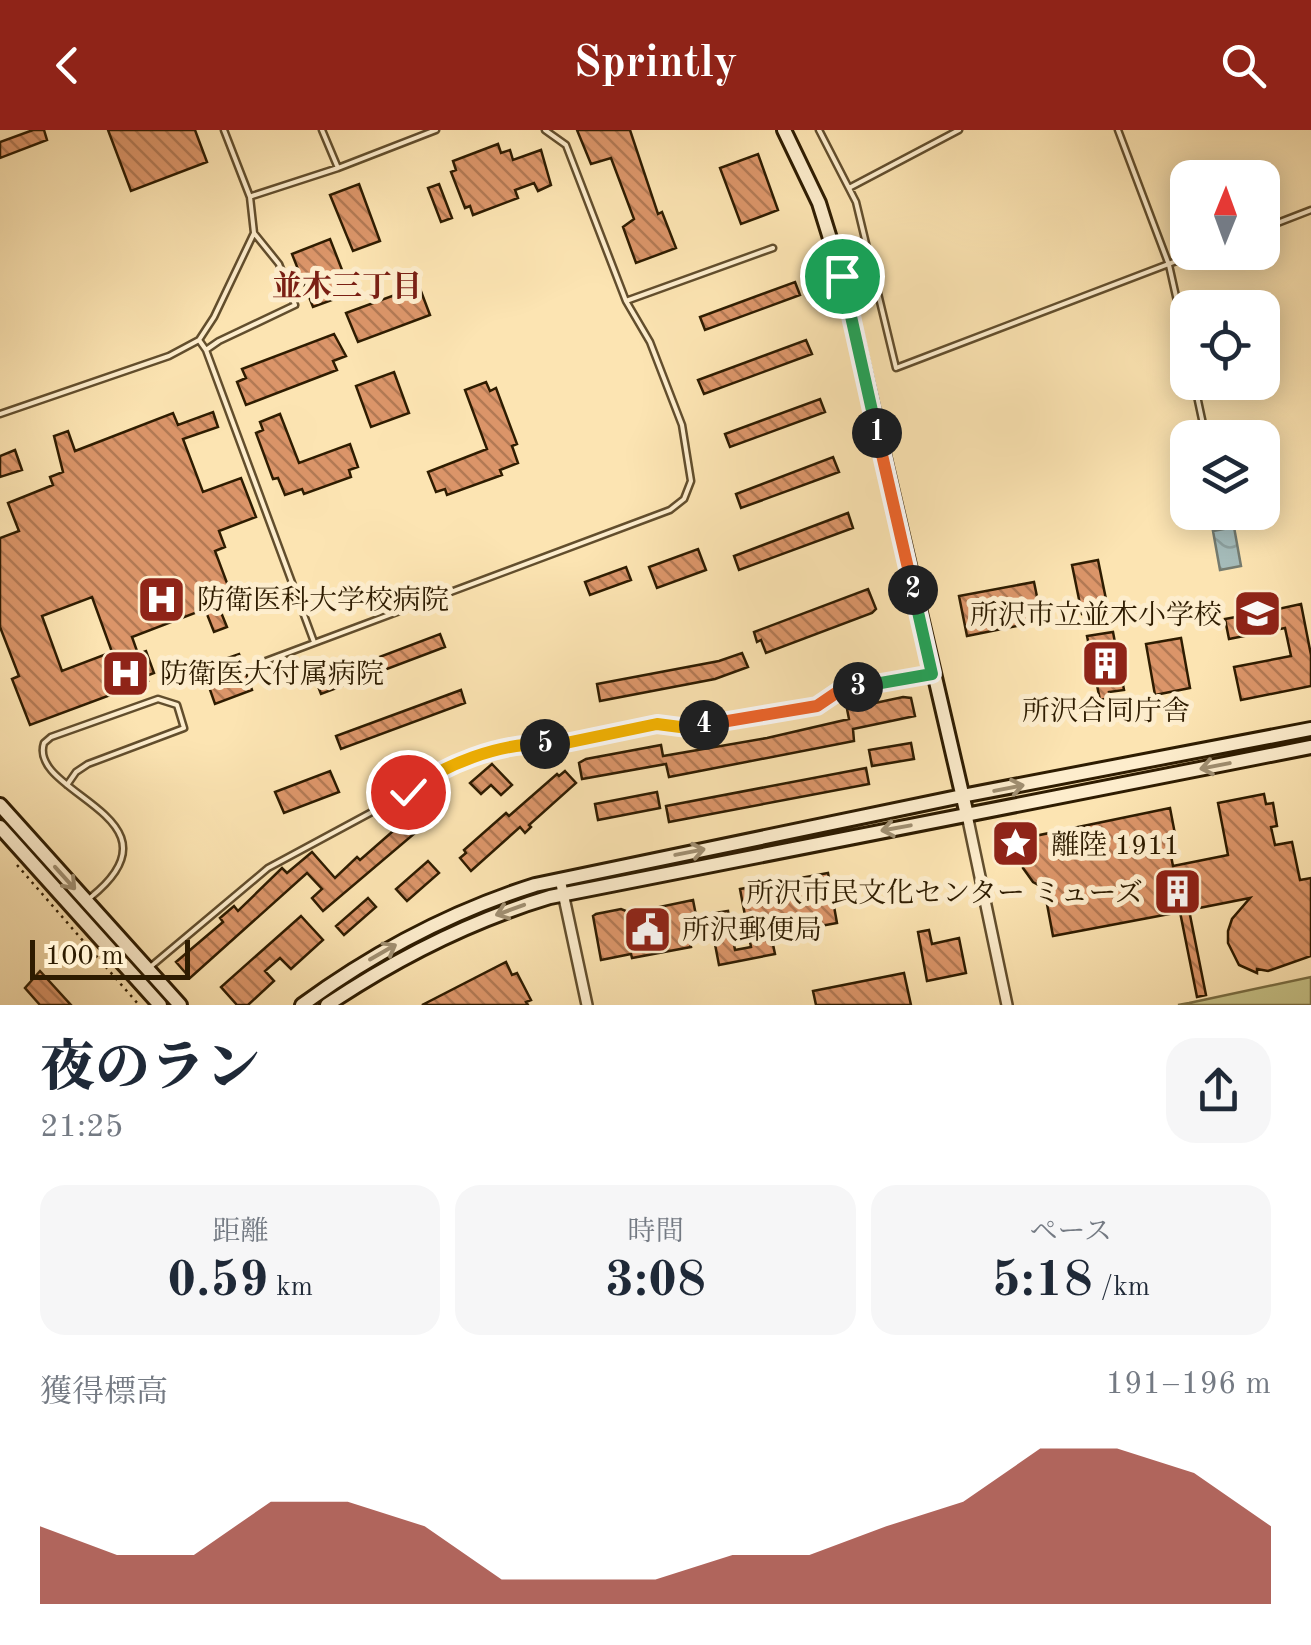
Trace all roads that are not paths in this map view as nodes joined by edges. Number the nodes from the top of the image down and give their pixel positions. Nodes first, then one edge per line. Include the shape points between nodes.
1 (224, 130) edge
2 (322, 130) edge
3 (436, 130) edge
4 (545, 130) edge
5 (784, 130) edge
6 (818, 130) edge
7 (960, 130) edge
8 (1118, 130) edge
9 (338, 168) junction
10 (849, 188) junction
11 (250, 197) junction
12 (1311, 210) edge
13 (1280, 221) edge
14 (254, 233) junction
15 (774, 248) dead end
16 (1169, 265) junction
17 (1175, 290) edge
18 (626, 301) junction
19 (199, 340) junction
20 (206, 350) junction
21 (0, 414) edge
22 (314, 642) junction
23 (258, 664) dead end
24 (932, 674) junction
25 (1311, 730) edge
26 (1311, 747) edge
27 (67, 784) junction
28 (962, 796) junction
29 (0, 805) edge
30 (967, 815) junction
31 (0, 828) edge
32 (563, 886) junction
33 (86, 901) junction
34 (74, 910) junction
35 (148, 969) junction
36 (160, 1005) edge
37 (180, 1005) edge
38 (302, 1005) edge
39 (327, 1005) edge
40 (588, 1005) edge
41 (1007, 1005) edge

1 - 11 lane
2 - 9 lane
3 - 9 lane
4 - 18 lane via 566,144
5 - 24 street via 819,203 842,276
6 - 10 lane
7 - 10 lane
8 - 16 lane
9 - 11 lane
10 - 16 lane via 896,368
11 - 14 lane
12 - 13 lane
14 - 19 lane
14 - 20 lane via 279,264 294,305
15 - 18 lane
16 - 17 lane
18 - 22 lane via 682,425 692,481 677,506
19 - 20 lane
19 - 21 lane
20 - 22 lane
22 - 23 lane
24 - 28 street
24 - 35 lane via 839,691 817,706 688,728 657,724 561,744 519,744 436,772 268,868
28 -> 25 street
26 -> 30 street
27 - 27 lane via 42,759 50,737 158,699 177,706 184,728 88,764
27 - 33 lane via 106,814 120,841 117,870
28 - 30 street
32 -> 28 street
29 -> 33 street
30 -> 32 street
30 - 41 street
31 - 34 street
38 -> 32 street via 426,929 517,890
32 -> 39 street via 431,943
32 - 40 street
33 - 34 lane
33 - 35 street
34 - 36 street
35 - 37 street

